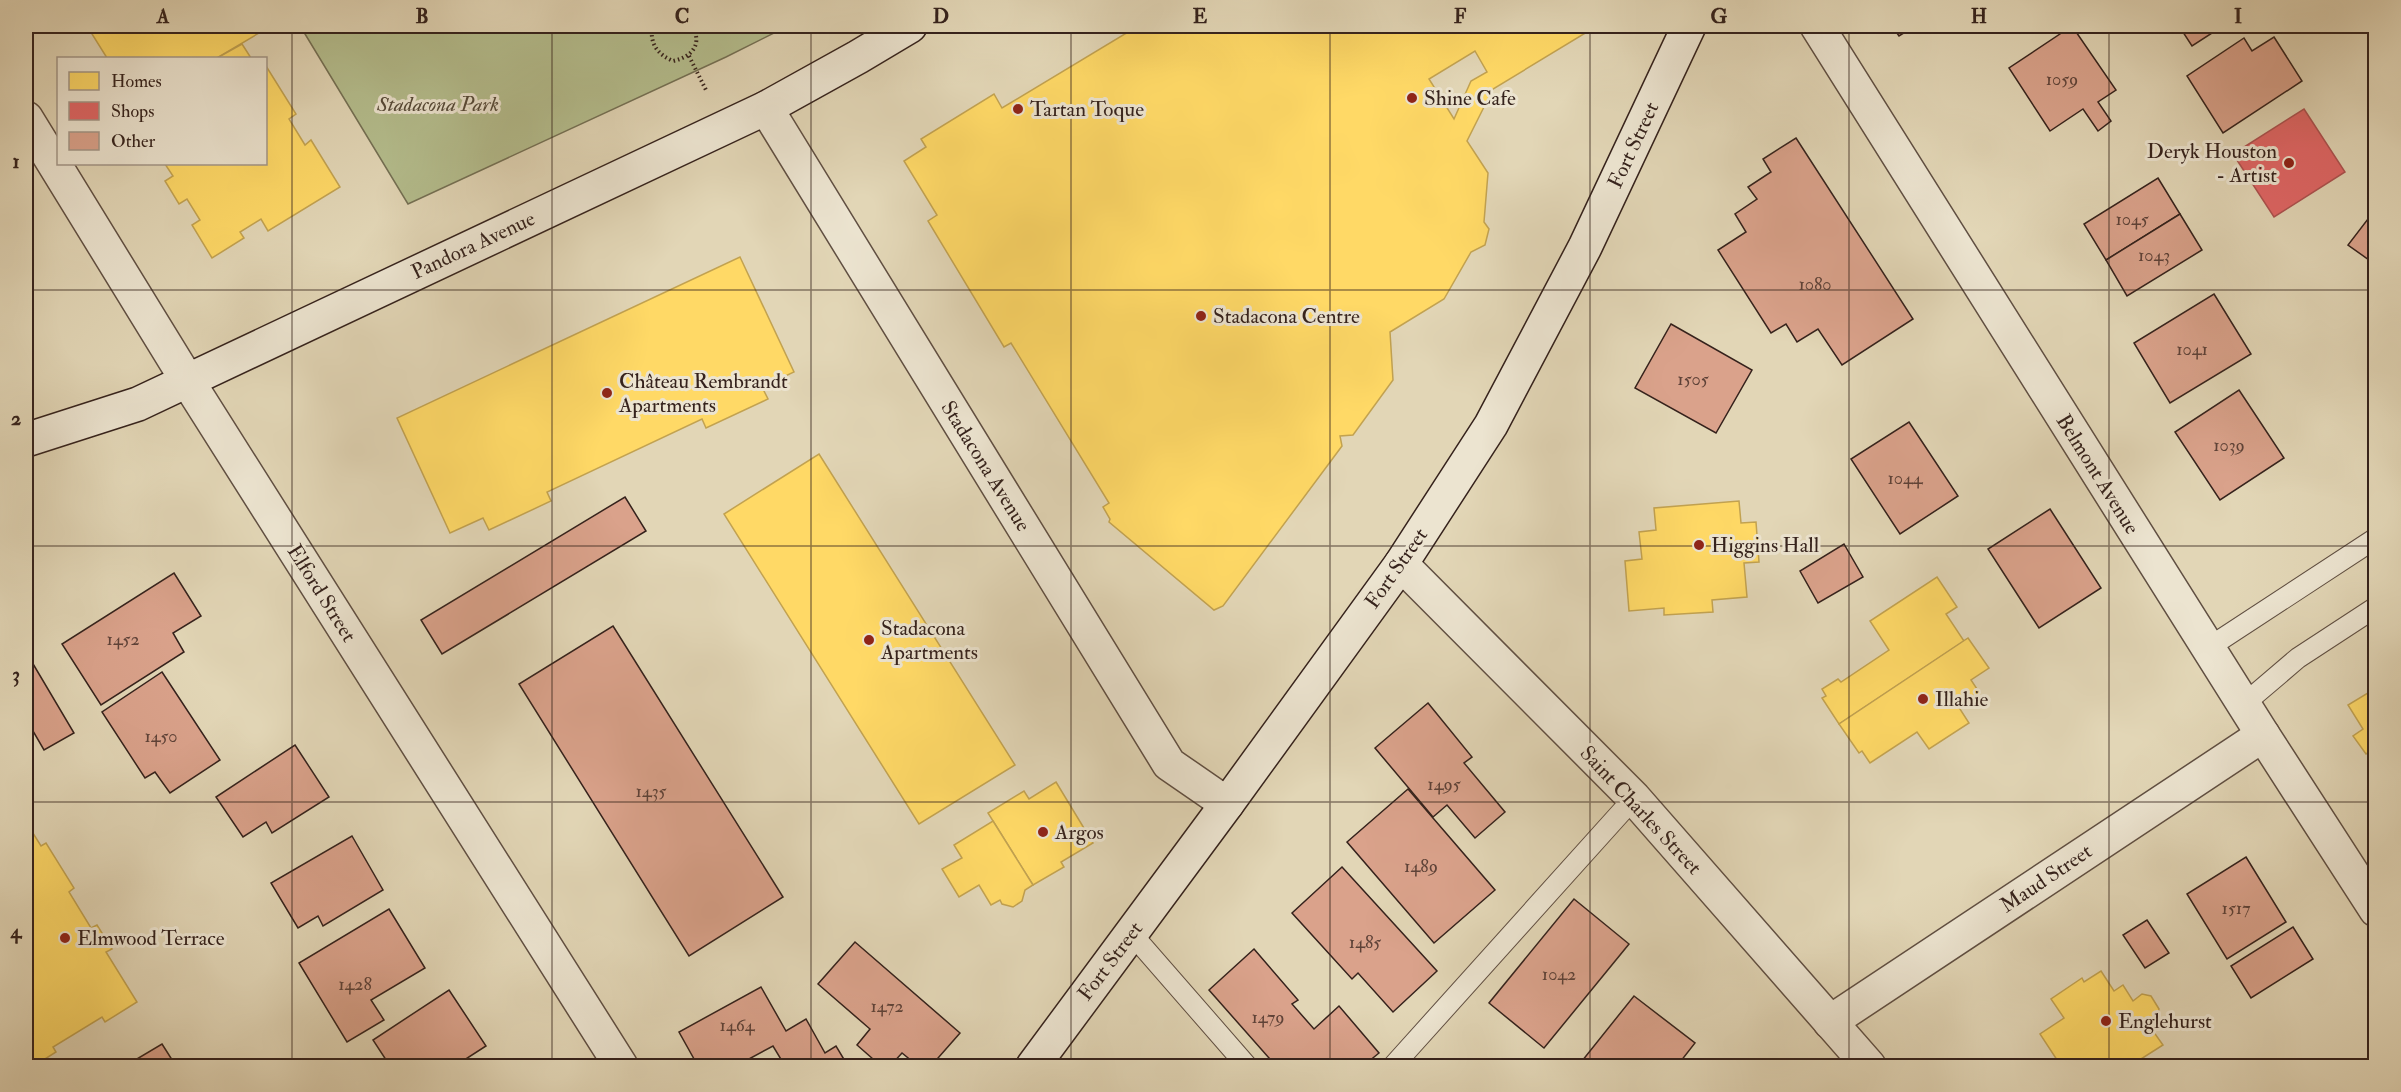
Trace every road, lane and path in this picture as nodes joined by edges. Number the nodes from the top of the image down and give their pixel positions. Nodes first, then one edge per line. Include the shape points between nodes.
1 (652, 26) edge
2 (692, 26) edge
3 (909, 26) edge
4 (1812, 29) edge
5 (1690, 30) edge
6 (766, 108) junction
7 (26, 118) edge
8 (187, 380) junction
9 (138, 404) junction
10 (26, 440) edge
11 (26, 463) edge
12 (2376, 538) edge
13 (1401, 564) junction
14 (2376, 608) edge
15 (2208, 648) junction
16 (2244, 704) junction
17 (2263, 735) junction
18 (1634, 798) junction
19 (1227, 804) junction
20 (2376, 909) edge
21 (1131, 933) junction
22 (1830, 1022) junction
23 (621, 1066) edge
24 (1032, 1066) edge
25 (1246, 1066) edge
26 (1393, 1066) edge
27 (1869, 1066) edge

1 - 2 path via 654,48 673,61 689,56 695,49 697,39
3 - 6 street, Pandora Avenue
4 - 15 street, Belmont Avenue
5 - 13 street, Fort Street via 1585,247 1502,405
6 - 8 street, Pandora Avenue
6 - 19 street, Stadacona Avenue via 1169,764
7 - 8 street, Elford Street
8 - 9 street, Pandora Avenue
8 - 23 street, Elford Street
9 - 10 street, Pandora Avenue
9 - 11 street
12 - 15 lane
13 - 18 street, Saint Charles Street
13 - 19 street, Fort Street
14 - 16 lane via 2298,658
15 - 16 street, Belmont Avenue
16 - 17 street, Belmont Avenue
17 - 20 street, Belmont Avenue
17 - 22 street, Maud Street
18 - 22 street, Saint Charles Street
18 - 26 lane
19 - 21 street, Fort Street
21 - 24 street, Fort Street
21 - 25 lane
22 - 27 street, Saint Charles Street

